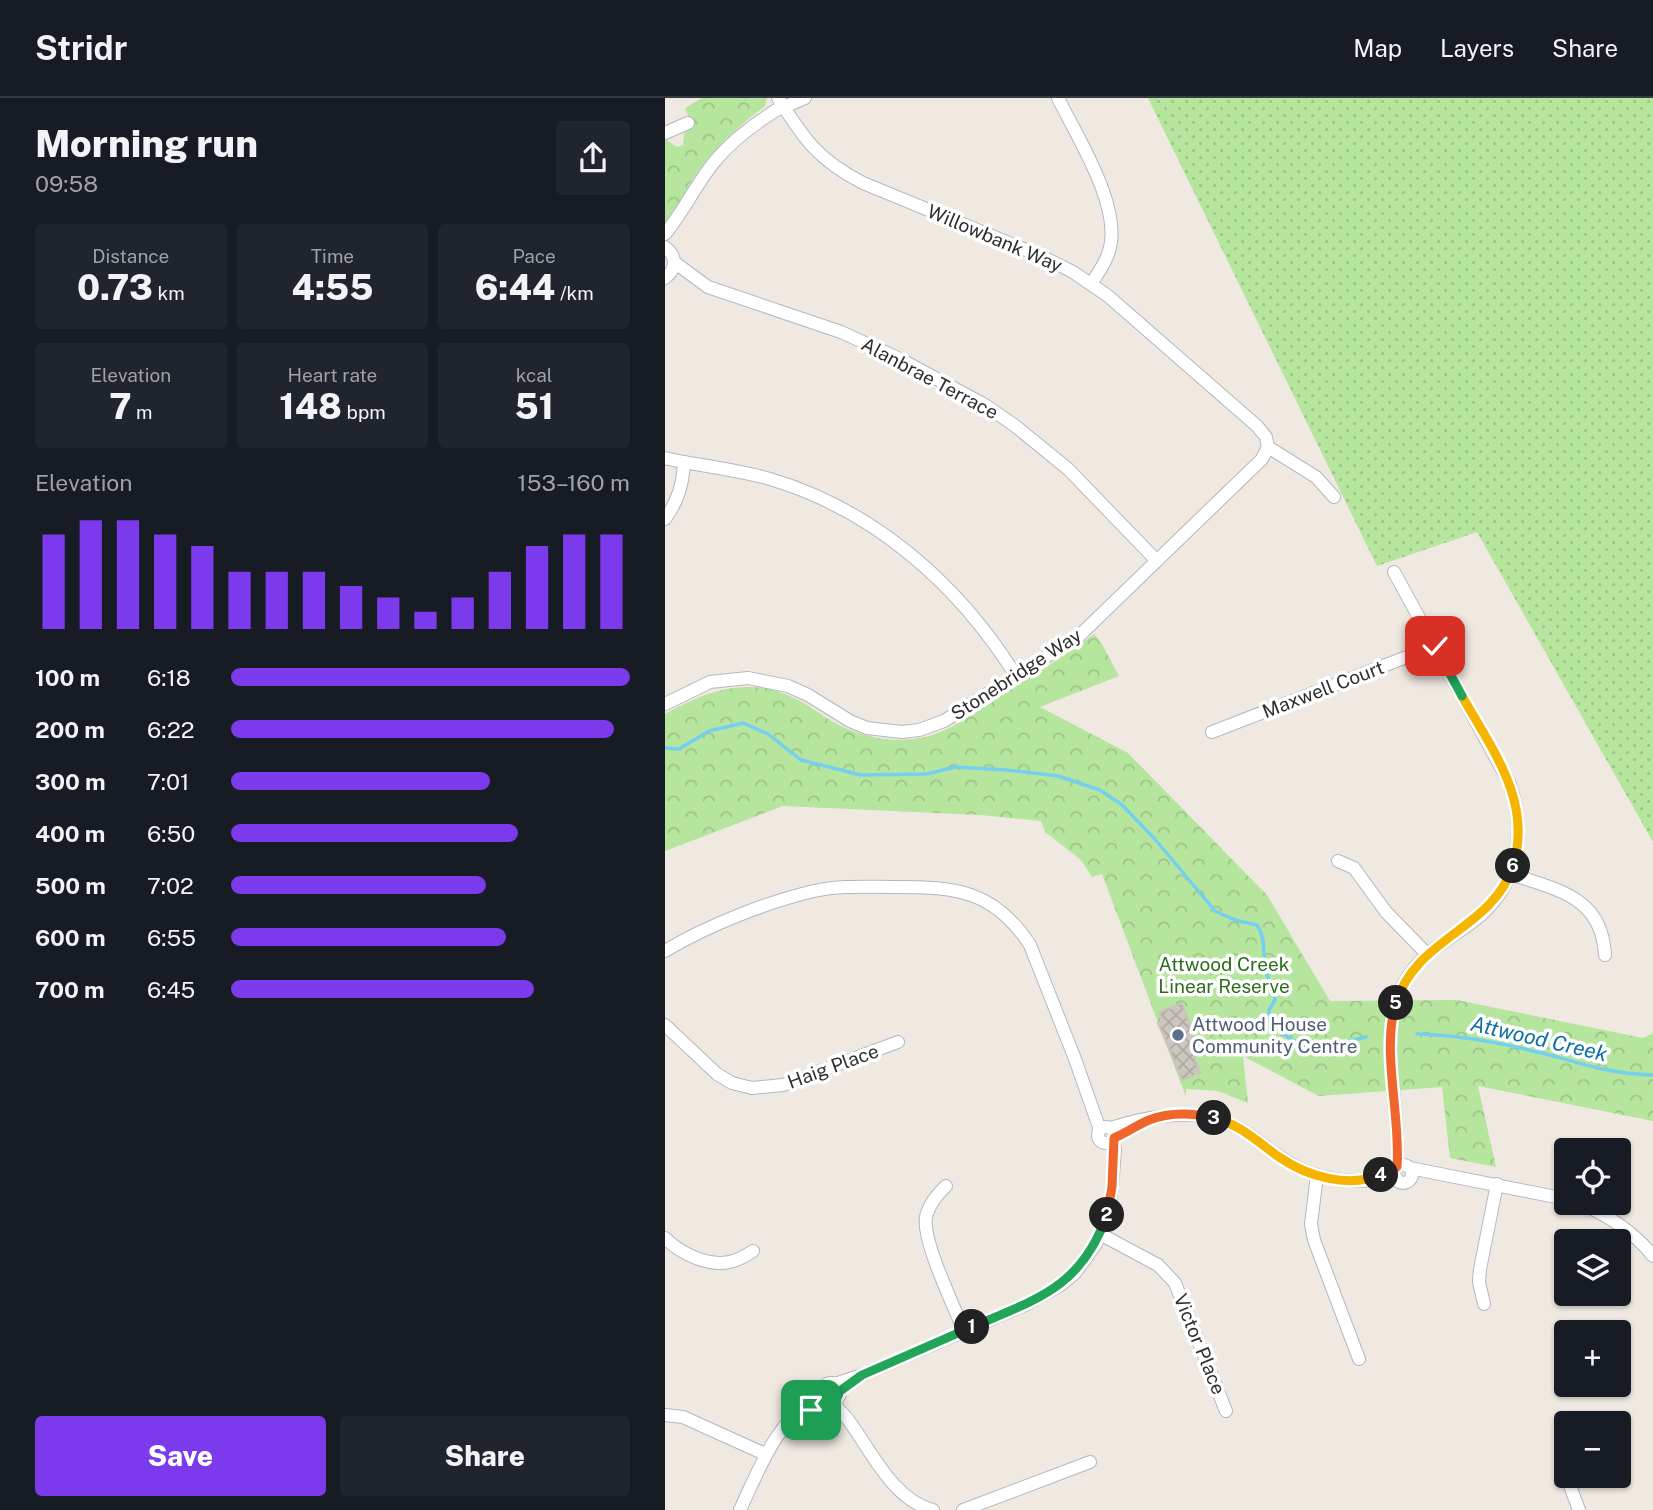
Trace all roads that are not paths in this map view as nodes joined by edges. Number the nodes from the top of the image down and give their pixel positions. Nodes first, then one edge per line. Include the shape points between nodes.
1 (805, 98) edge
2 (1058, 98) edge
3 (782, 104) edge
4 (688, 123) dead end
5 (665, 133) edge
6 (679, 217) junction
7 (665, 234) edge
8 (670, 253) edge
9 (667, 277) edge
10 (699, 282) junction
11 (1091, 284) junction
12 (1268, 447) junction
13 (665, 458) edge
14 (684, 462) junction
15 (1334, 497) dead end
16 (665, 519) edge
17 (1156, 560) junction
18 (1394, 572) dead end
19 (1435, 646) junction
20 (1016, 676) junction
21 (665, 704) edge
22 (1212, 732) dead end
23 (1338, 861) dead end
24 (1511, 874) junction
25 (665, 951) edge
26 (1427, 954) junction
27 (1605, 955) dead end
28 (665, 1025) edge
29 (898, 1041) dead end
30 (1108, 1134) junction
31 (1403, 1171) junction
32 (1317, 1175) junction
33 (1497, 1184) junction
34 (946, 1186) dead end
35 (1554, 1196) edge
36 (1602, 1215) edge
37 (1100, 1234) junction
38 (665, 1238) edge
39 (753, 1251) dead end
40 (1652, 1252) edge
41 (1484, 1304) dead end
42 (964, 1331) junction
43 (1359, 1359) dead end
44 (832, 1394) junction
45 (1226, 1411) dead end
46 (665, 1415) edge
47 (765, 1454) junction
48 (1090, 1462) dead end
49 (1571, 1488) edge
50 (740, 1510) edge
51 (933, 1510) edge
52 (963, 1510) edge
53 (1579, 1510) edge

1 - 3 street
2 - 11 street via 1109,205 1110,249
3 - 6 street via 714,162
3 - 11 street, Willowbank Way via 809,145 842,173 1043,257
4 - 5 street
6 - 7 street
6 - 8 street
8 - 9 street, Alanbrae Terrace
8 - 10 street, Alanbrae Terrace
9 - 10 street, Alanbrae Terrace
10 - 17 street, Alanbrae Terrace via 841,332 985,405 1068,469
11 - 12 street, Willowbank Way via 1249,418 1266,437
12 - 15 street, Willowbank Way via 1316,477
12 - 17 street, Stonebridge Way via 1262,460
13 - 14 street
14 - 16 street via 681,489
14 - 20 street via 773,480 873,527 955,595
17 - 20 street, Stonebridge Way via 1079,636
18 - 19 street
19 - 22 street, Maxwell Court
19 - 24 street via 1517,804 1519,825
20 - 21 street, Stonebridge Way via 944,722 902,732 867,728 808,695 767,680 710,682
23 - 26 street via 1354,868 1386,912
24 - 26 street via 1480,915
24 - 27 street via 1587,907 1600,927
25 - 30 street via 723,922 816,891 938,887 971,895 1006,915 1030,945 1091,1109
26 - 31 street via 1404,983 1394,1011 1392,1056
28 - 29 street, Haig Place via 717,1074 752,1088 783,1085
30 - 32 street via 1175,1114 1221,1119 1288,1163
30 - 37 street via 1115,1150 1110,1201
31 - 32 street via 1366,1181
31 - 33 street
32 - 43 street via 1311,1224 1314,1240
33 - 35 street
33 - 41 street via 1480,1269
34 - 42 street via 933,1198 926,1232
36 - 40 street
37 - 42 street via 1075,1273 1059,1286
37 - 45 street, Victor Place via 1158,1265 1175,1283
38 - 39 street via 708,1262 733,1261
42 - 44 street via 862,1375
44 - 47 street via 778,1435
44 - 51 street via 898,1488 910,1500
46 - 47 street via 683,1417
47 - 50 street
48 - 52 street
49 - 53 street

